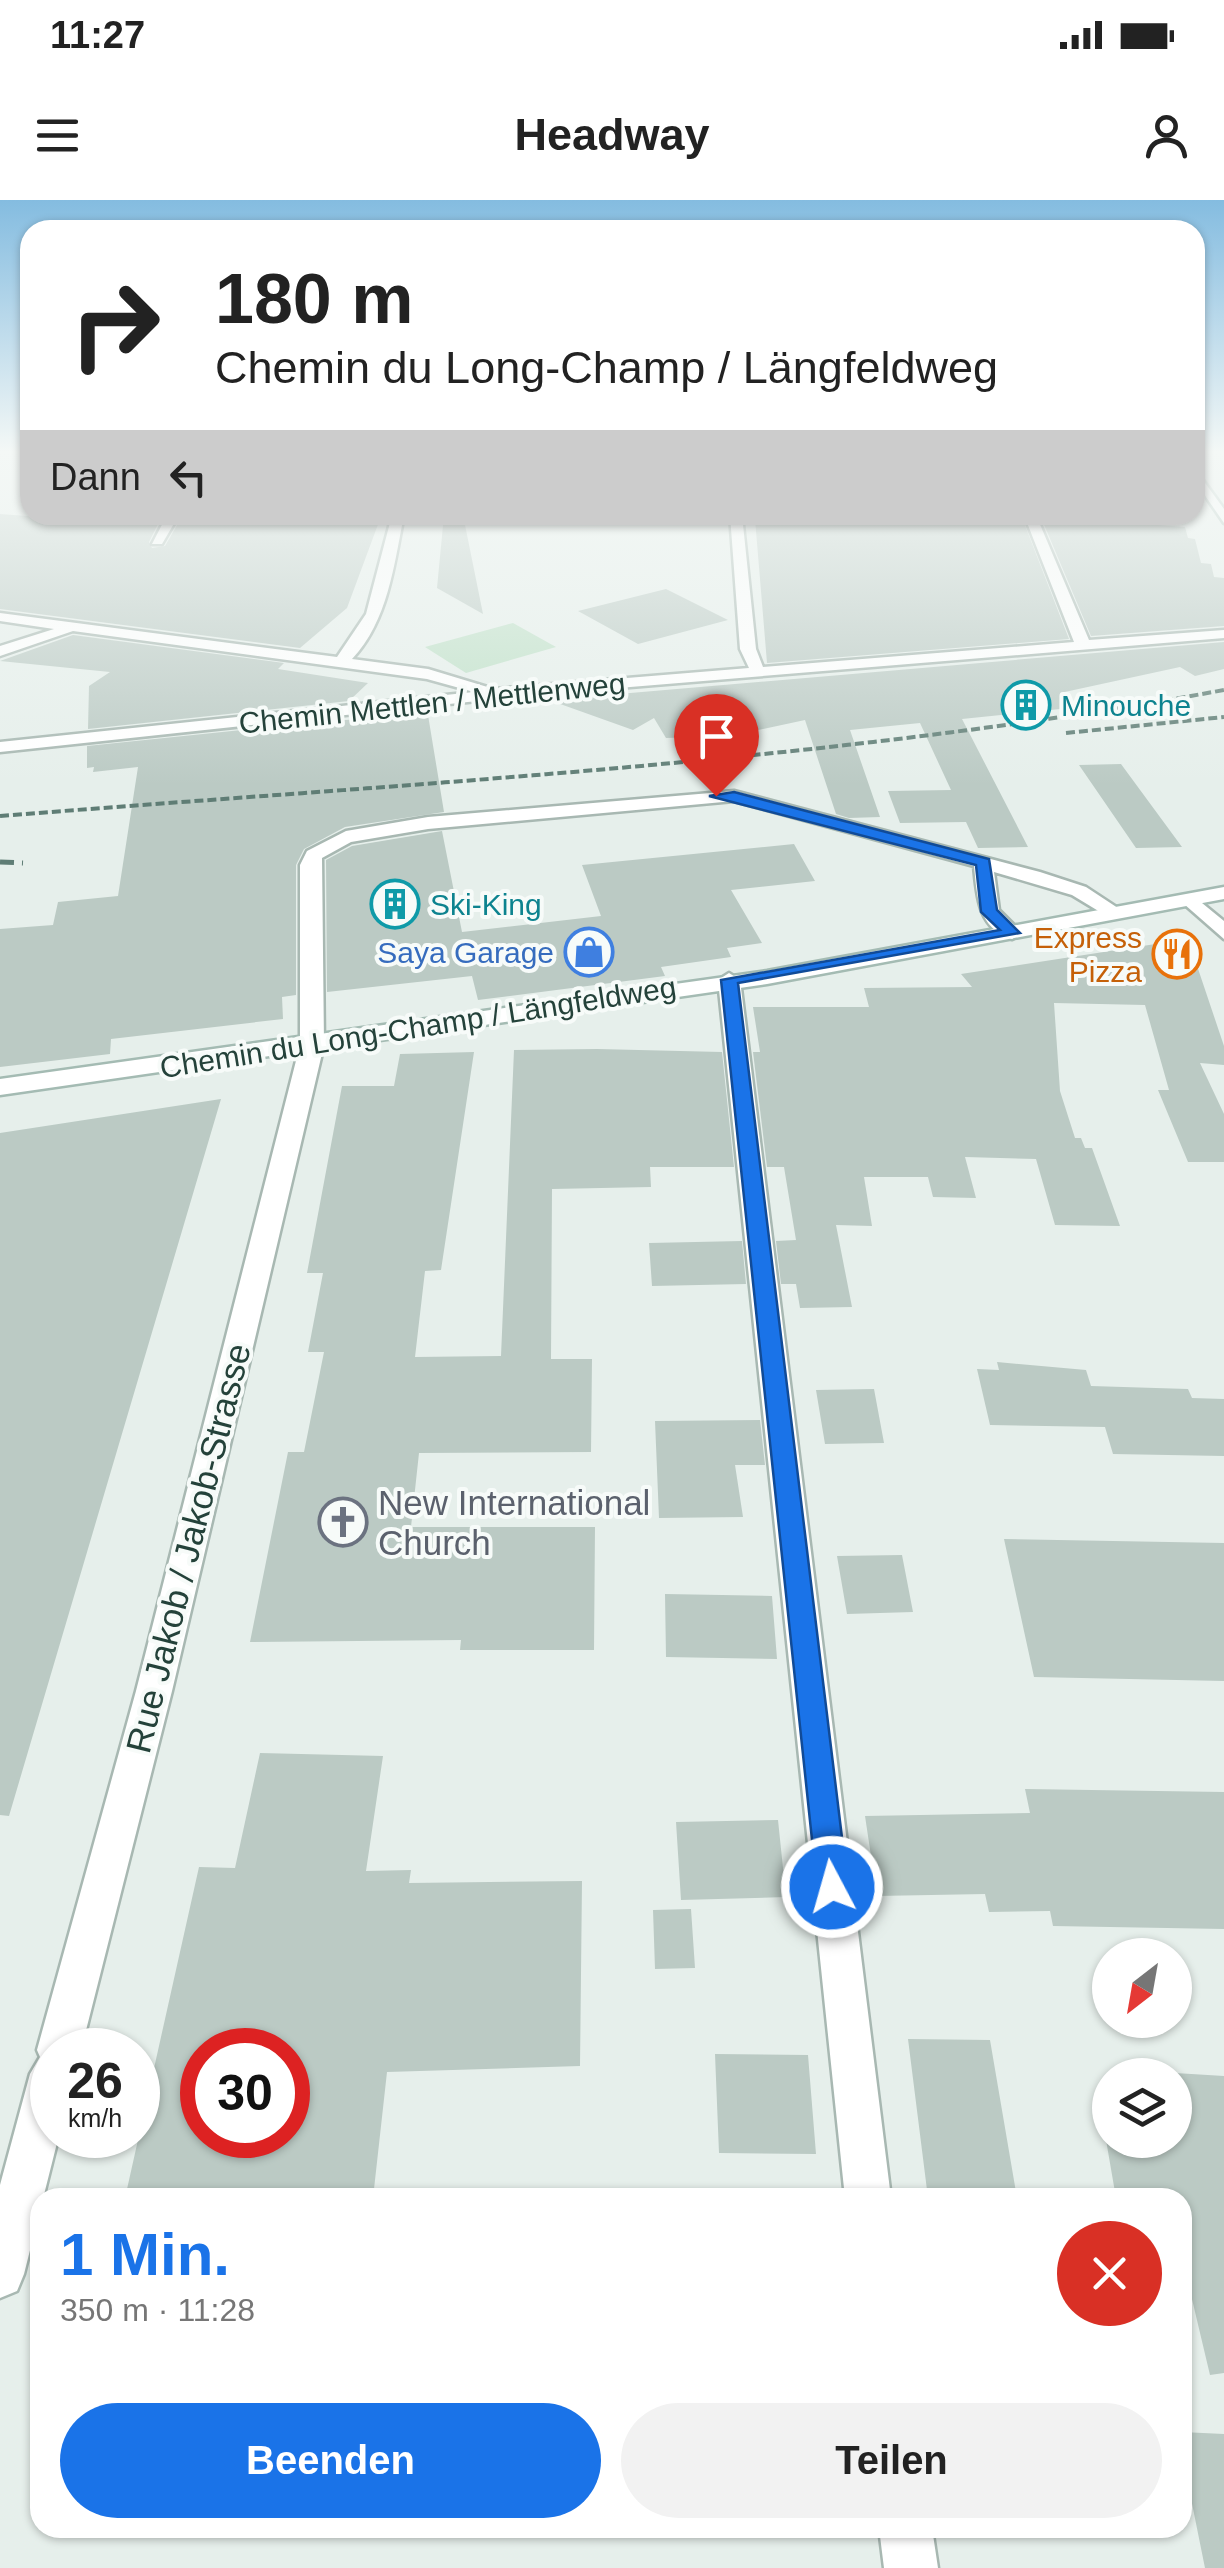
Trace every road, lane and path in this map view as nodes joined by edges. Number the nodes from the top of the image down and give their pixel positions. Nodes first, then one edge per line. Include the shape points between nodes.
1 (386, 564) edge
2 (740, 564) edge
3 (1050, 564) edge
4 (0, 618) edge
5 (74, 626) junction
6 (1224, 634) edge
7 (1083, 645) junction
8 (0, 650) edge
9 (340, 663) junction
10 (390, 669) junction
11 (758, 672) junction
12 (489, 694) junction
13 (432, 702) junction
14 (0, 747) edge
15 (984, 862) junction
16 (1224, 893) edge
17 (1191, 900) junction
18 (1117, 914) junction
19 (1012, 933) junction
20 (1224, 933) edge
21 (729, 980) junction
22 (312, 1045) junction
23 (0, 1088) edge
24 (65, 2028) edge
25 (30, 2158) edge
26 (867, 2188) edge
27 (0, 2274) edge
28 (907, 2538) edge
29 (911, 2568) edge

1 - 9 street via 374,615
2 - 11 street via 748,649
3 - 7 street
4 - 5 street
5 - 8 street
5 - 9 street
6 - 7 street, Chemin Mettlen / Mettlenweg
7 - 11 street, Chemin Mettlen / Mettlenweg
9 - 10 street
10 - 12 street via 454,679
10 - 13 street
11 - 12 street, Chemin Mettlen / Mettlenweg
12 - 13 street, Chemin Mettlen / Mettlenweg
13 - 14 street, Chemin Mettlen / Mettlenweg
15 - 18 street via 1080,892
15 - 19 street via 989,912
15 - 22 street, Rue Jakob / Jakob-Strasse via 734,796 453,820 346,837 319,850 310,865
16 - 17 street, Chemin du Long-Champ / Längfeldweg
17 - 18 street, Chemin du Long-Champ / Längfeldweg
17 - 20 street
18 - 19 street, Chemin du Long-Champ / Längfeldweg
19 - 21 street, Chemin du Long-Champ / Längfeldweg
21 - 22 street, Chemin du Long-Champ / Längfeldweg
21 - 26 street
22 - 23 street, Chemin du Long-Champ / Längfeldweg
22 - 24 street, Rue Jakob / Jakob-Strasse
25 - 27 street
28 - 29 street

